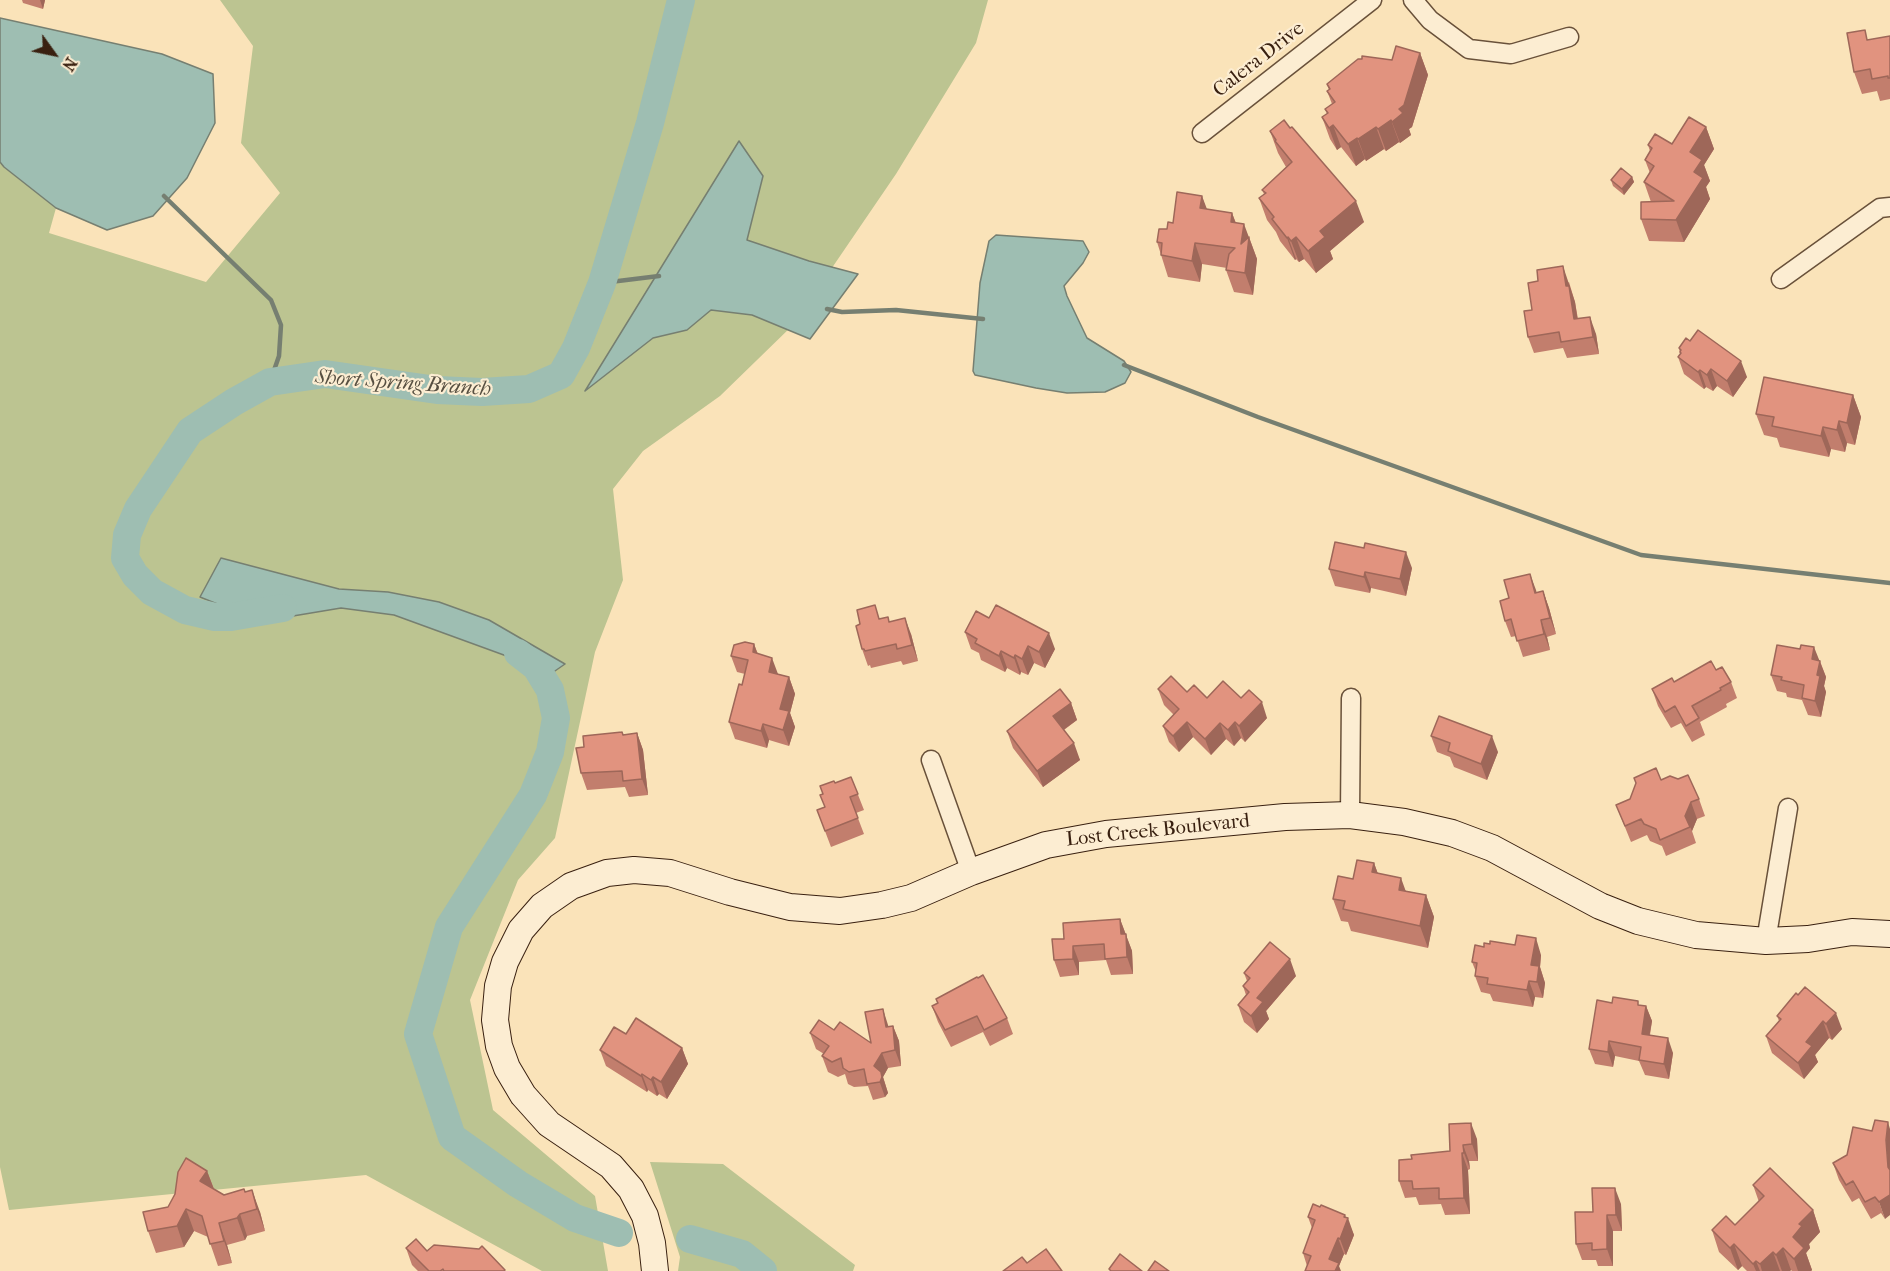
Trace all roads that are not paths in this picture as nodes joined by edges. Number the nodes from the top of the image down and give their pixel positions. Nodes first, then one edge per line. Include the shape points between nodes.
1 (1372, 0) edge
2 (1413, 0) edge
3 (1569, 37) dead end
4 (1202, 133) dead end
5 (1890, 207) edge
6 (1781, 279) dead end
7 (1351, 698) dead end
8 (931, 760) dead end
9 (1788, 808) dead end
10 (1350, 815) junction
11 (971, 872) junction
12 (1890, 934) edge
13 (1766, 941) junction
14 (656, 1271) edge

1 - 4 street, Calera Drive
2 - 3 street via 1430,20 1469,49 1511,54
5 - 6 street via 1880,208
7 - 10 street
8 - 11 street
9 - 13 street
10 - 11 street, Lost Creek Boulevard via 1106,834 1046,845
10 - 13 street, Lost Creek Boulevard via 1452,832 1638,921 1696,935
11 - 14 street, Lost Creek Boulevard via 912,897 840,911 790,907 670,873 607,873 571,886 542,906 521,930 498,986 495,1020 507,1068 523,1095 549,1124 611,1166 631,1189 645,1216
12 - 13 street, Lost Creek Boulevard via 1852,932

